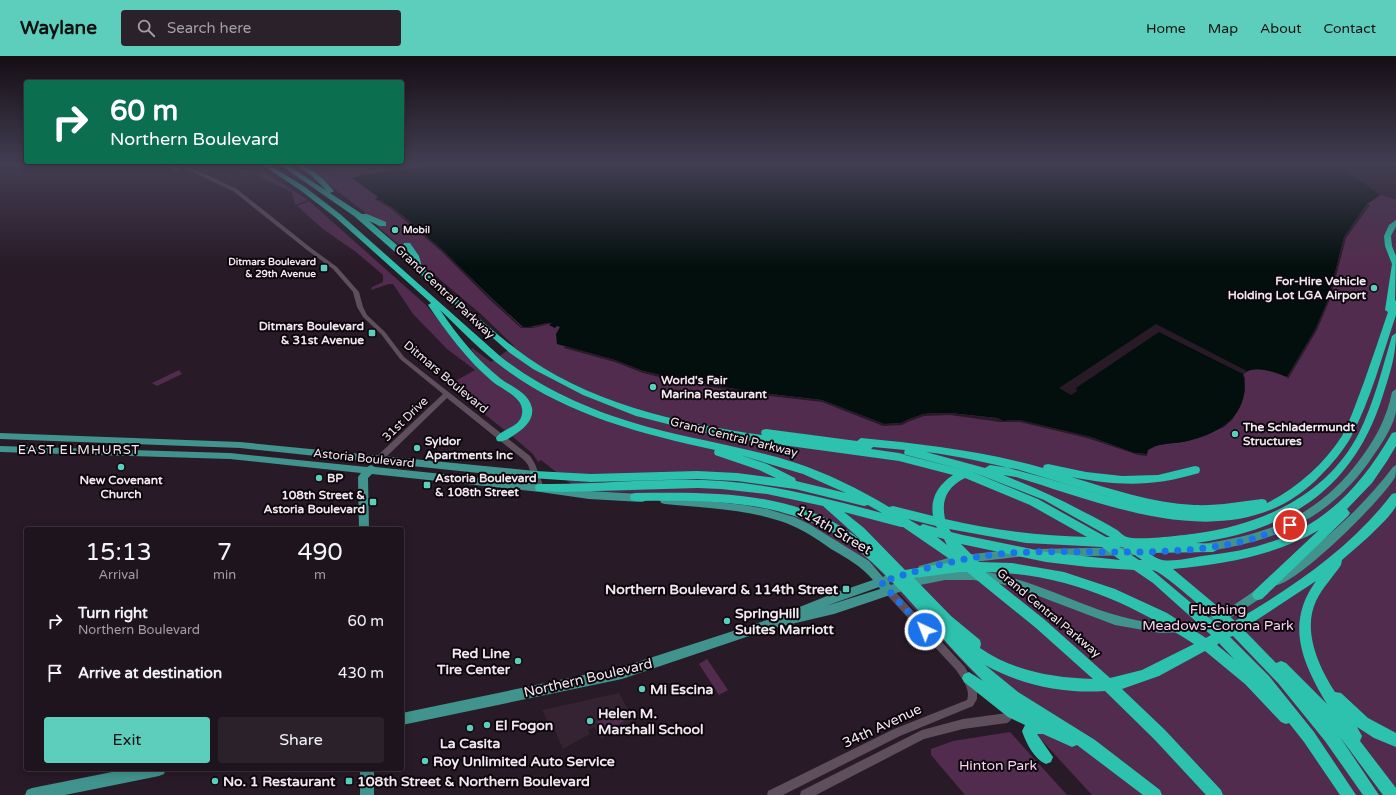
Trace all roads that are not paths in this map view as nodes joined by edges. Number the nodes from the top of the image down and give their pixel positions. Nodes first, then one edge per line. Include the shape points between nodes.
1 (246, 198) edge
2 (316, 198) edge
3 (335, 198) edge
4 (338, 198) edge
5 (343, 204) junction
6 (351, 210) junction
7 (1395, 223) edge
8 (383, 224) dead end
9 (407, 245) dead end
10 (1395, 263) edge
11 (419, 269) junction
12 (422, 291) junction
13 (1396, 303) edge
14 (1396, 336) edge
15 (1383, 338) junction
16 (1396, 392) edge
17 (447, 394) junction
18 (599, 398) junction
19 (664, 435) junction
20 (0, 436) edge
21 (1396, 436) edge
22 (501, 438) junction
23 (809, 438) junction
24 (0, 448) edge
25 (930, 450) junction
26 (378, 460) junction
27 (1195, 470) dead end
28 (1375, 470) junction
29 (1396, 470) edge
30 (368, 471) junction
31 (535, 475) junction
32 (540, 488) junction
33 (634, 497) junction
34 (1396, 497) edge
35 (1396, 503) edge
36 (1266, 505) junction
37 (724, 506) joint
38 (1372, 526) junction
39 (364, 527) edge
40 (1324, 540) junction
41 (1105, 547) junction
42 (1141, 547) junction
43 (1213, 547) joint
44 (1345, 552) junction
45 (949, 568) junction
46 (911, 578) joint
47 (1176, 579) junction
48 (890, 585) junction
49 (1258, 595) joint
50 (1008, 596) junction
51 (927, 610) junction
52 (959, 668) junction
53 (1318, 674) junction
54 (969, 678) junction
55 (1076, 684) junction
56 (1007, 718) junction
57 (404, 719) edge
58 (1028, 720) junction
59 (1048, 729) junction
60 (1396, 740) edge
61 (1046, 757) dead end
62 (1115, 764) junction
63 (149, 771) edge
64 (367, 771) edge
65 (32, 795) edge
66 (367, 795) edge
67 (772, 795) edge
68 (804, 795) edge
69 (1155, 795) edge
70 (1216, 795) edge
71 (1349, 795) edge
72 (1372, 795) edge
73 (1393, 795) edge

1 - 17 street, Ditmars Boulevard via 335,268 356,292 365,316 383,333 402,358
2 - 12 highway, Grand Central Parkway via 346,221
3 - 5 highway, Grand Central Parkway
4 - 5 highway
5 - 6 highway, Grand Central Parkway
6 - 8 highway
6 - 11 highway, Grand Central Parkway
7 - 10 highway via 1388,232 1387,242
9 - 11 highway via 415,256
10 - 15 highway
11 - 18 highway, Grand Central Parkway via 518,355 551,375
12 - 19 highway, Grand Central Parkway via 486,350 522,376 584,408
12 - 22 highway via 468,352 527,406 523,423
13 - 15 highway
14 - 42 highway via 1370,418 1357,446 1346,462 1321,488 1282,514 1249,527 1213,536
15 - 36 highway via 1362,404 1350,431 1331,458 1304,485 1286,499
16 - 43 main road via 1387,424 1368,457 1334,496 1295,522 1255,538
17 - 22 street, Ditmars Boulevard
17 - 26 street, 31st Drive
18 - 23 highway, Grand Central Parkway via 642,412 692,423
18 - 71 highway, Grand Central Parkway via 651,416 710,431 887,455 933,465 997,486 1050,510 1096,537 1144,571 1228,642 1293,715
19 - 50 highway, Grand Central Parkway via 766,458 842,486 930,538
19 - 55 highway via 763,467 810,492 860,531 969,640 1019,669 1049,680
20 - 26 main road, Astoria Boulevard via 240,445
21 - 28 highway
22 - 31 street, Ditmars Boulevard via 528,460
23 - 25 highway
23 - 47 highway, Grand Central Parkway via 930,456 1012,481 1094,522
24 - 30 main road, Astoria Boulevard via 230,456
25 - 27 highway via 1001,458 1086,477 1117,481 1153,480
25 - 36 highway via 1008,463 1122,498 1156,505 1219,509
26 - 30 main road
26 - 31 main road, Astoria Boulevard
28 - 32 highway via 1336,512 1308,530 1281,543 1251,552 1184,563 1113,564 1028,554 962,540 828,503 746,488 712,485
28 - 40 highway via 1369,482
29 - 40 main road via 1367,506
30 - 32 main road, Astoria Boulevard
30 - 39 main road via 363,477
31 - 32 street, Ditmars Boulevard
31 - 41 highway via 591,478 696,475 748,478 806,487 1001,540
32 - 33 main road, Astoria Boulevard
33 - 37 main road, Astoria Boulevard
33 - 51 highway via 731,498 766,503 806,515 834,528 865,549
34 - 38 highway
35 - 38 highway
36 - 50 highway via 1250,513 1227,516 1179,516 1134,509 1016,473 992,469 964,474 945,487 938,498 940,521 946,534 960,551
37 - 48 main road, 114th Street via 760,512 798,524 861,562
38 - 44 highway
40 - 49 highway
41 - 42 highway
41 - 45 main road via 974,557
42 - 43 highway
44 - 53 highway via 1311,598 1305,616 1306,641
44 - 55 highway via 1249,620 1191,652 1133,679 1101,685
45 - 46 highway
45 - 49 main road via 1001,579 1115,620 1154,628 1200,625 1217,619
45 - 71 highway via 985,566 1033,571 1090,585 1133,602 1182,629 1228,662 1265,694 1296,728
46 - 48 main road, Northern Boulevard
47 - 72 highway, Grand Central Parkway via 1226,621 1285,680 1331,736
47 - 73 highway via 1230,620 1315,700 1351,740
48 - 52 street, 114th Street
48 - 57 main road, Northern Boulevard via 825,601 770,624 622,673
50 - 70 highway, Grand Central Parkway via 1114,689
51 - 55 highway via 958,640 994,663 1028,677 1055,683
51 - 62 highway via 976,665 1000,687 1083,740
52 - 54 street, 114th Street
52 - 67 street, 34th Avenue via 972,691 970,703 897,732
53 - 60 highway via 1354,716 1372,729
53 - 73 highway
54 - 56 street, 114th Street
54 - 58 highway via 1007,708
56 - 58 highway
56 - 68 street, 34th Avenue via 963,724 922,735
58 - 59 highway
59 - 61 highway via 1035,726 1029,730 1032,739
59 - 62 highway
62 - 69 highway
63 - 65 main road
64 - 66 main road

